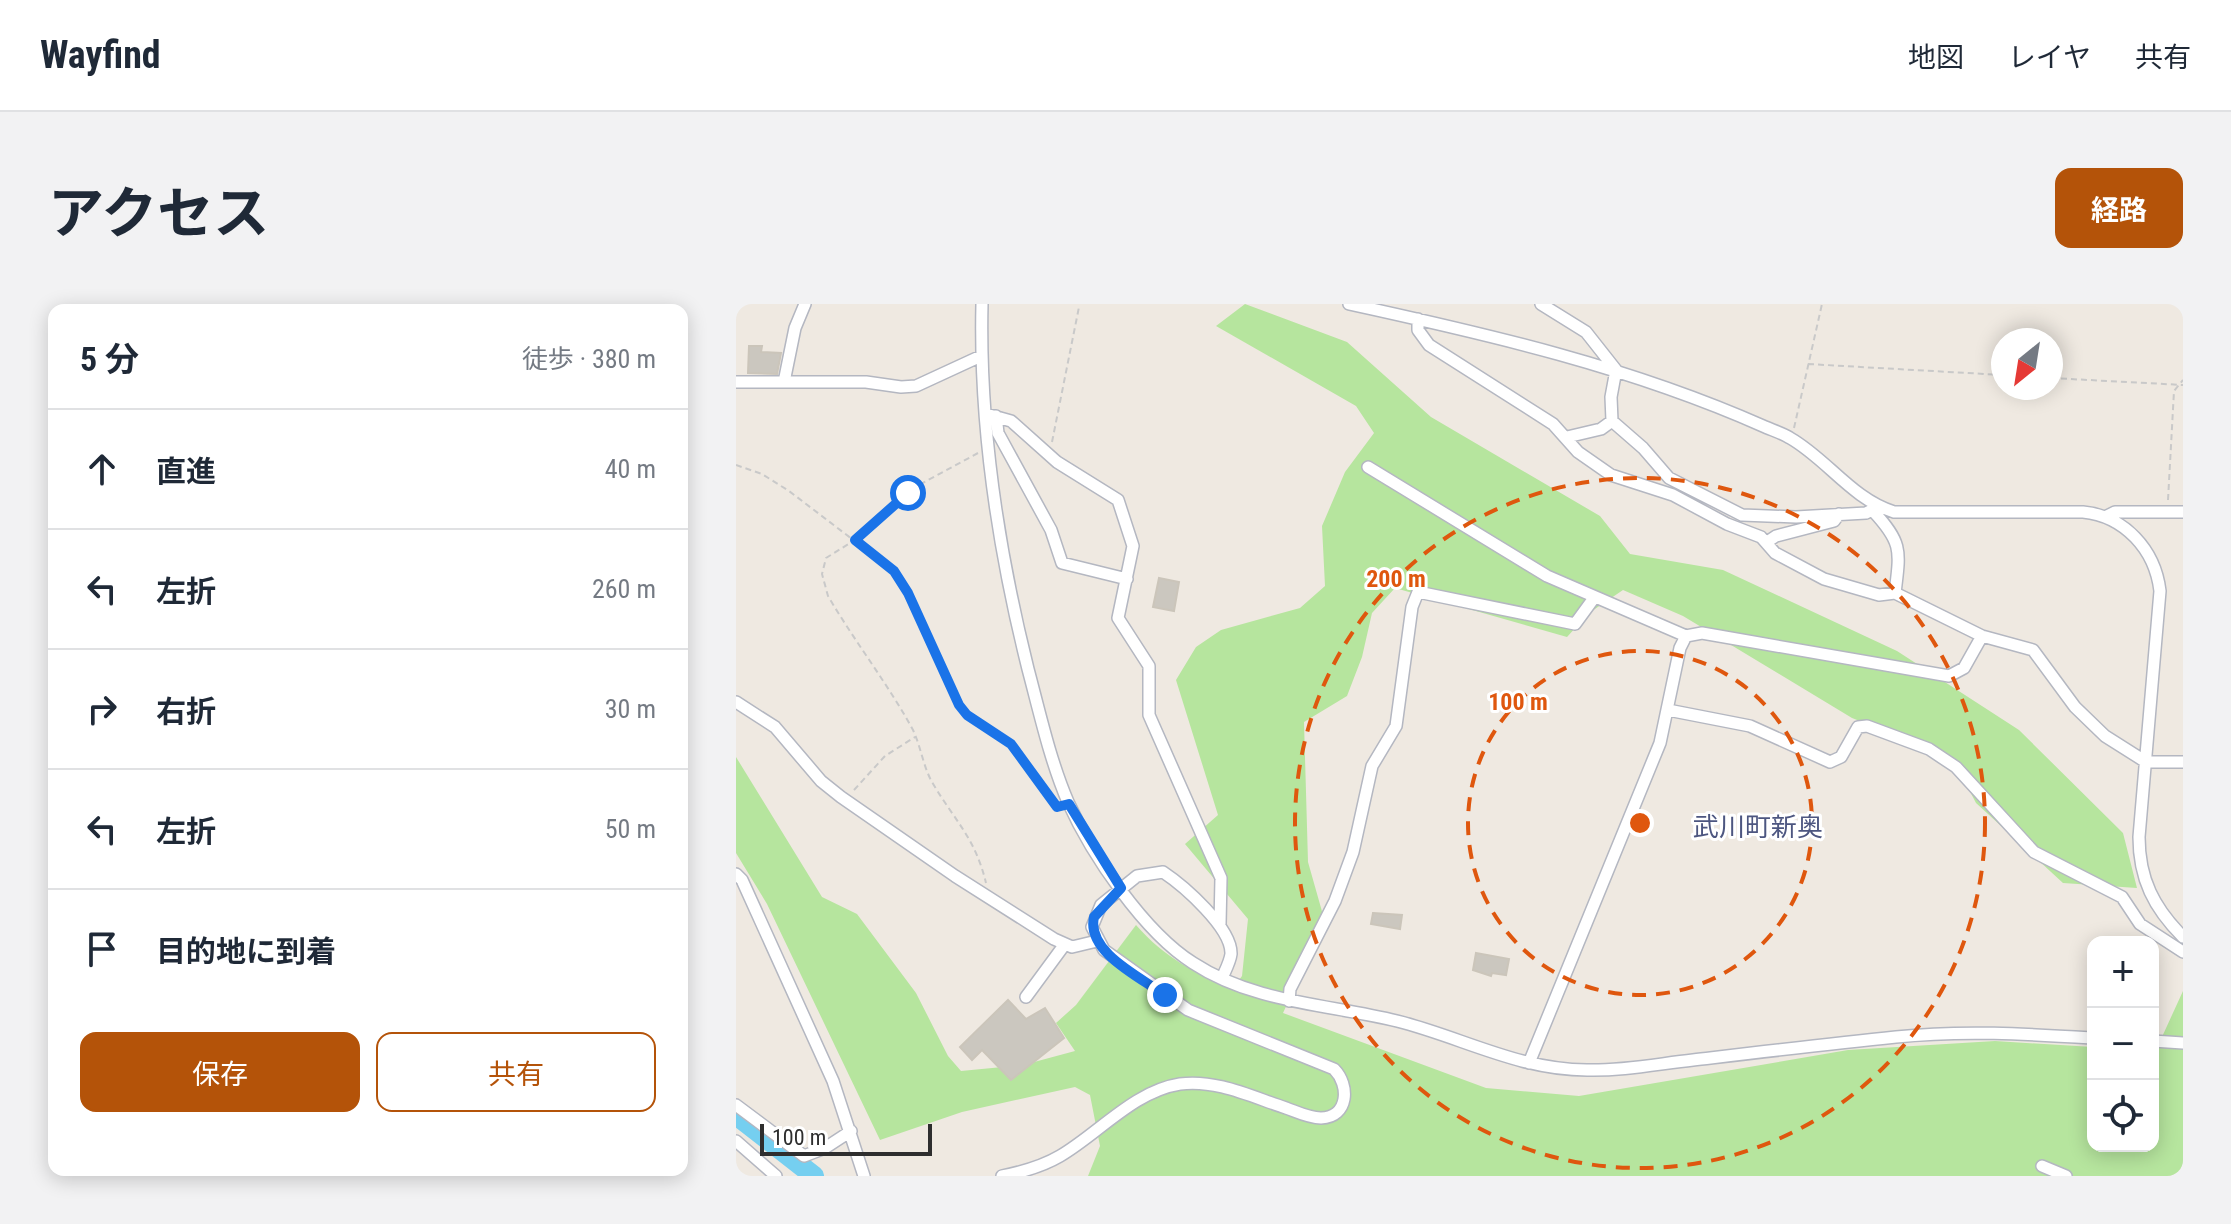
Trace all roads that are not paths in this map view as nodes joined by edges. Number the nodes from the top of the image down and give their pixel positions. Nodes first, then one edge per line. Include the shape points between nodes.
1 (805, 304) edge
2 (982, 304) edge
3 (1349, 304) edge
4 (1541, 304) edge
5 (1370, 306) edge
6 (1418, 319) junction
7 (981, 356) junction
8 (1616, 370) junction
9 (736, 382) edge
10 (784, 382) junction
11 (991, 415) junction
12 (1612, 421) junction
13 (1567, 437) junction
14 (1368, 467) dead end
15 (1876, 509) junction
16 (2183, 512) edge
17 (1839, 514) junction
18 (2107, 516) junction
19 (1767, 542) junction
20 (1127, 579) junction
21 (1895, 593) junction
22 (1594, 598) junction
23 (1686, 636) junction
24 (1982, 636) junction
25 (736, 702) edge
26 (1668, 710) junction
27 (2146, 762) junction
28 (2183, 762) edge
29 (736, 874) edge
30 (1121, 888) junction
31 (1220, 924) junction
32 (2183, 937) edge
33 (1097, 941) junction
34 (1065, 944) junction
35 (2183, 952) edge
36 (1222, 978) junction
37 (1026, 997) dead end
38 (1289, 1001) junction
39 (2087, 1038) edge
40 (2159, 1041) edge
41 (2183, 1043) edge
42 (1529, 1063) junction
43 (736, 1105) edge
44 (851, 1131) junction
45 (736, 1141) edge
46 (2042, 1166) dead end
47 (776, 1176) edge
48 (864, 1176) edge
49 (1002, 1176) edge
50 (2066, 1176) edge

1 - 10 street
2 - 7 street
3 - 5 street
4 - 8 street via 1586,332
5 - 6 street
6 - 8 street
6 - 13 street via 1418,330 1429,345
7 - 10 street via 916,386
7 - 11 street
8 - 12 street
8 - 15 street via 1791,438
9 - 10 street
11 - 20 street via 1051,530 1062,563
11 - 20 street via 1011,421 1045,453 1118,500 1133,546
11 - 30 street via 988,451 996,517 1050,751 1069,804
12 - 13 street
12 - 17 street via 1669,478 1742,515
13 - 19 street via 1578,452 1611,475 1673,495
14 - 22 street via 1547,576
15 - 17 street
15 - 18 street
15 - 21 street via 1900,550
16 - 18 street
17 - 19 street via 1834,521
18 - 27 street via 2137,539 2159,577
19 - 21 street via 1775,553 1824,579 1879,595
20 - 31 street via 1118,618 1149,666 1149,715 1221,878
21 - 24 street
22 - 23 street
22 - 38 street via 1575,624 1418,592 1396,726 1372,766 1353,852
23 - 24 street via 1702,633 1949,676 1964,668
23 - 26 street
24 - 27 street via 2033,650 2075,707 2105,736
25 - 34 street via 775,727 821,781 845,800
26 - 35 street via 1750,726 1830,762 1841,757 1858,727 1929,749 1956,767 2034,852 2122,897 2140,924
26 - 42 street via 1660,743
27 - 28 street
27 - 32 street via 2141,867 2153,902
29 - 44 street via 827,1067
30 - 31 street via 1137,876 1163,872
30 - 33 street via 1094,917
30 - 36 street via 1173,948
31 - 36 street via 1231,955
33 - 34 street
33 - 49 street via 1188,1010 1334,1069 1346,1096 1331,1117 1311,1117 1228,1088 1179,1084 1143,1098 1058,1157
34 - 37 street
36 - 38 street
38 - 42 street via 1399,1021
39 - 42 street via 1958,1032 1610,1070
40 - 41 street
43 - 44 street via 804,1156
44 - 48 street
45 - 47 street
46 - 50 street

